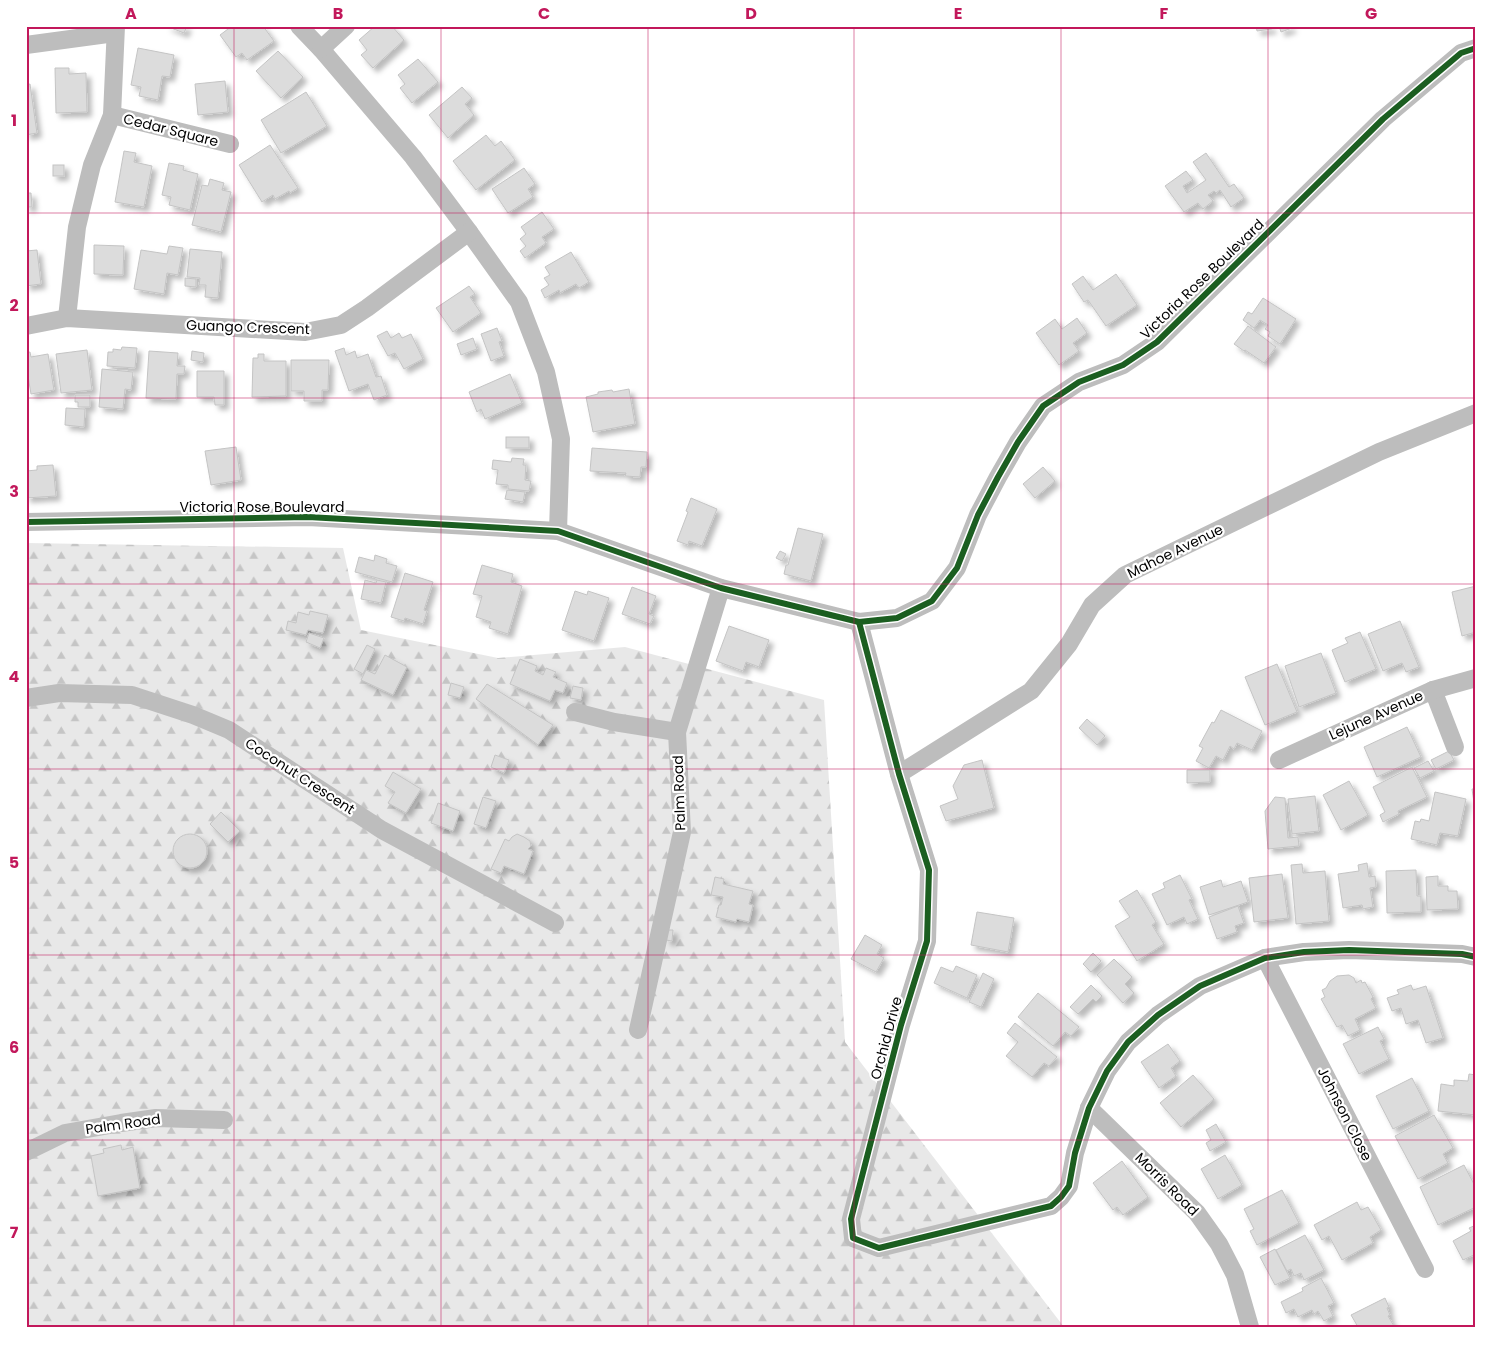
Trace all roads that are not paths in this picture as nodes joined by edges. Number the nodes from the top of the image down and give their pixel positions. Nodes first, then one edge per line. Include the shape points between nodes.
1 (299, 26) edge
2 (346, 26) edge
3 (115, 30) edge
4 (26, 45) edge
5 (1476, 48) edge
6 (321, 49) junction
7 (112, 115) junction
8 (230, 144) dead end
9 (469, 232) junction
10 (67, 318) junction
11 (26, 326) edge
12 (1476, 413) edge
13 (26, 522) edge
14 (558, 531) junction
15 (721, 588) junction
16 (859, 622) junction
17 (1476, 678) edge
18 (1433, 690) junction
19 (26, 698) edge
20 (575, 712) dead end
21 (677, 732) junction
22 (1455, 747) dead end
23 (1279, 760) dead end
24 (899, 774) junction
25 (555, 923) dead end
26 (1476, 957) edge
27 (1265, 958) junction
28 (638, 1030) dead end
29 (1089, 1108) junction
30 (224, 1120) dead end
31 (26, 1152) edge
32 (1425, 1270) dead end
33 (1250, 1327) edge

1 - 6 street
2 - 6 street
3 - 4 street
3 - 7 street
5 - 16 street, Victoria Rose Boulevard via 1461,53 1383,120 1157,342 1123,365 1079,382 1043,406 998,476 956,568 932,601 898,618
6 - 9 street via 413,157
7 - 8 street, Cedar Square
7 - 10 street via 92,165 77,227
9 - 10 street, Guango Crescent via 368,308 341,324 304,332
9 - 14 street via 518,302 546,372 561,439
10 - 11 street, Guango Crescent
12 - 24 street, Mahoe Avenue via 1379,452 1125,575 1092,606 1069,644 1031,691
13 - 14 street, Victoria Rose Boulevard via 308,517
14 - 15 street, Victoria Rose Boulevard
15 - 16 street, Victoria Rose Boulevard
15 - 21 street, Palm Road
16 - 24 street, Orchid Drive
17 - 18 street, Lejune Avenue
18 - 22 street
18 - 23 street, Lejune Avenue
19 - 25 street, Coconut Crescent via 59,692 132,696 229,730 382,830
20 - 21 street
21 - 28 street, Palm Road via 682,832
24 - 29 street, Orchid Drive via 929,870 927,941 901,1025 851,1219 853,1238 879,1248 1051,1206 1069,1186
26 - 27 street via 1349,950
27 - 29 street via 1200,986 1158,1015 1128,1042 1107,1071
27 - 32 street, Johnson Close
29 - 33 street, Morris Road via 1197,1213 1219,1244 1234,1275
30 - 31 street, Palm Road via 156,1118 121,1123 66,1133

